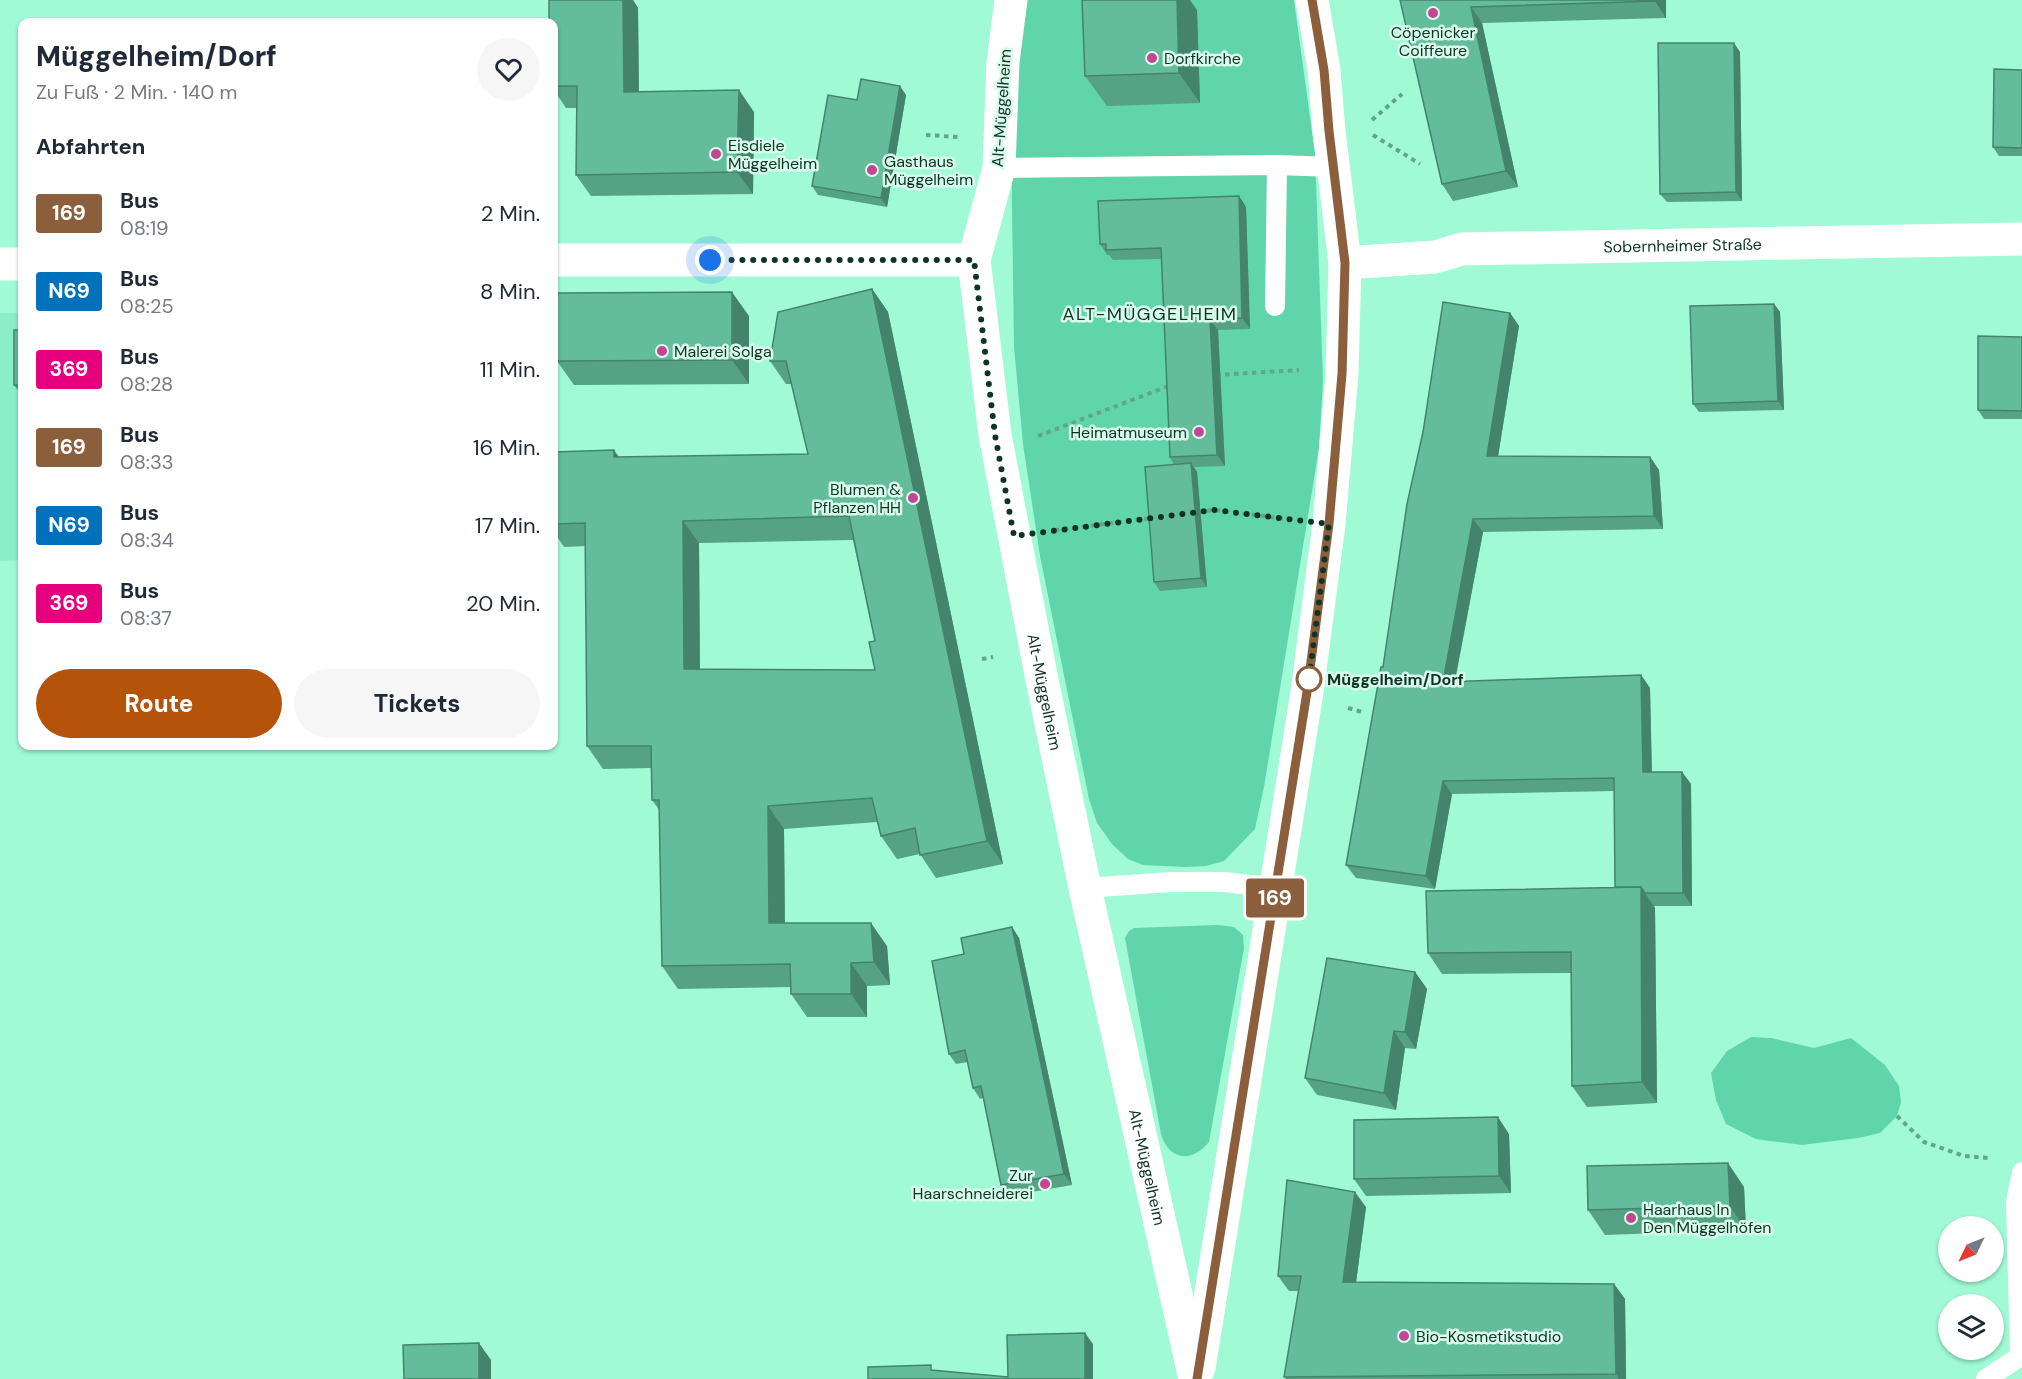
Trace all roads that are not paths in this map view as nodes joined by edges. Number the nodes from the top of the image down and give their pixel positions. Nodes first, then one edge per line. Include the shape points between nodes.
1 (1011, 0) edge
2 (1312, 0) edge
3 (1277, 165) junction
4 (1333, 167) junction
5 (999, 168) junction
6 (2022, 239) edge
7 (558, 260) edge
8 (974, 260) junction
9 (1345, 263) junction
10 (0, 264) edge
11 (18, 264) edge
12 (1275, 306) dead end
13 (1085, 888) junction
14 (1276, 888) junction
15 (2022, 1172) edge
16 (2021, 1355) edge
17 (1196, 1379) edge
18 (1986, 1379) edge

1 - 5 main road, Alt-Müggelheim via 1003,62
2 - 4 main road, Alt-Müggelheim via 1324,70
3 - 4 lane
3 - 5 lane
3 - 12 lane
4 - 9 main road, Alt-Müggelheim
5 - 8 main road, Alt-Müggelheim
6 - 9 main road, Sobernheimer Straße via 1462,249 1435,257
7 - 8 main road
8 - 13 main road, Alt-Müggelheim via 998,452
9 - 14 main road, Alt-Müggelheim via 1342,374 1329,524
10 - 11 main road
13 - 14 lane via 1171,882 1224,882
13 - 17 main road, Alt-Müggelheim
14 - 17 main road, Alt-Müggelheim
15 - 16 lane via 2016,1201
16 - 18 lane

